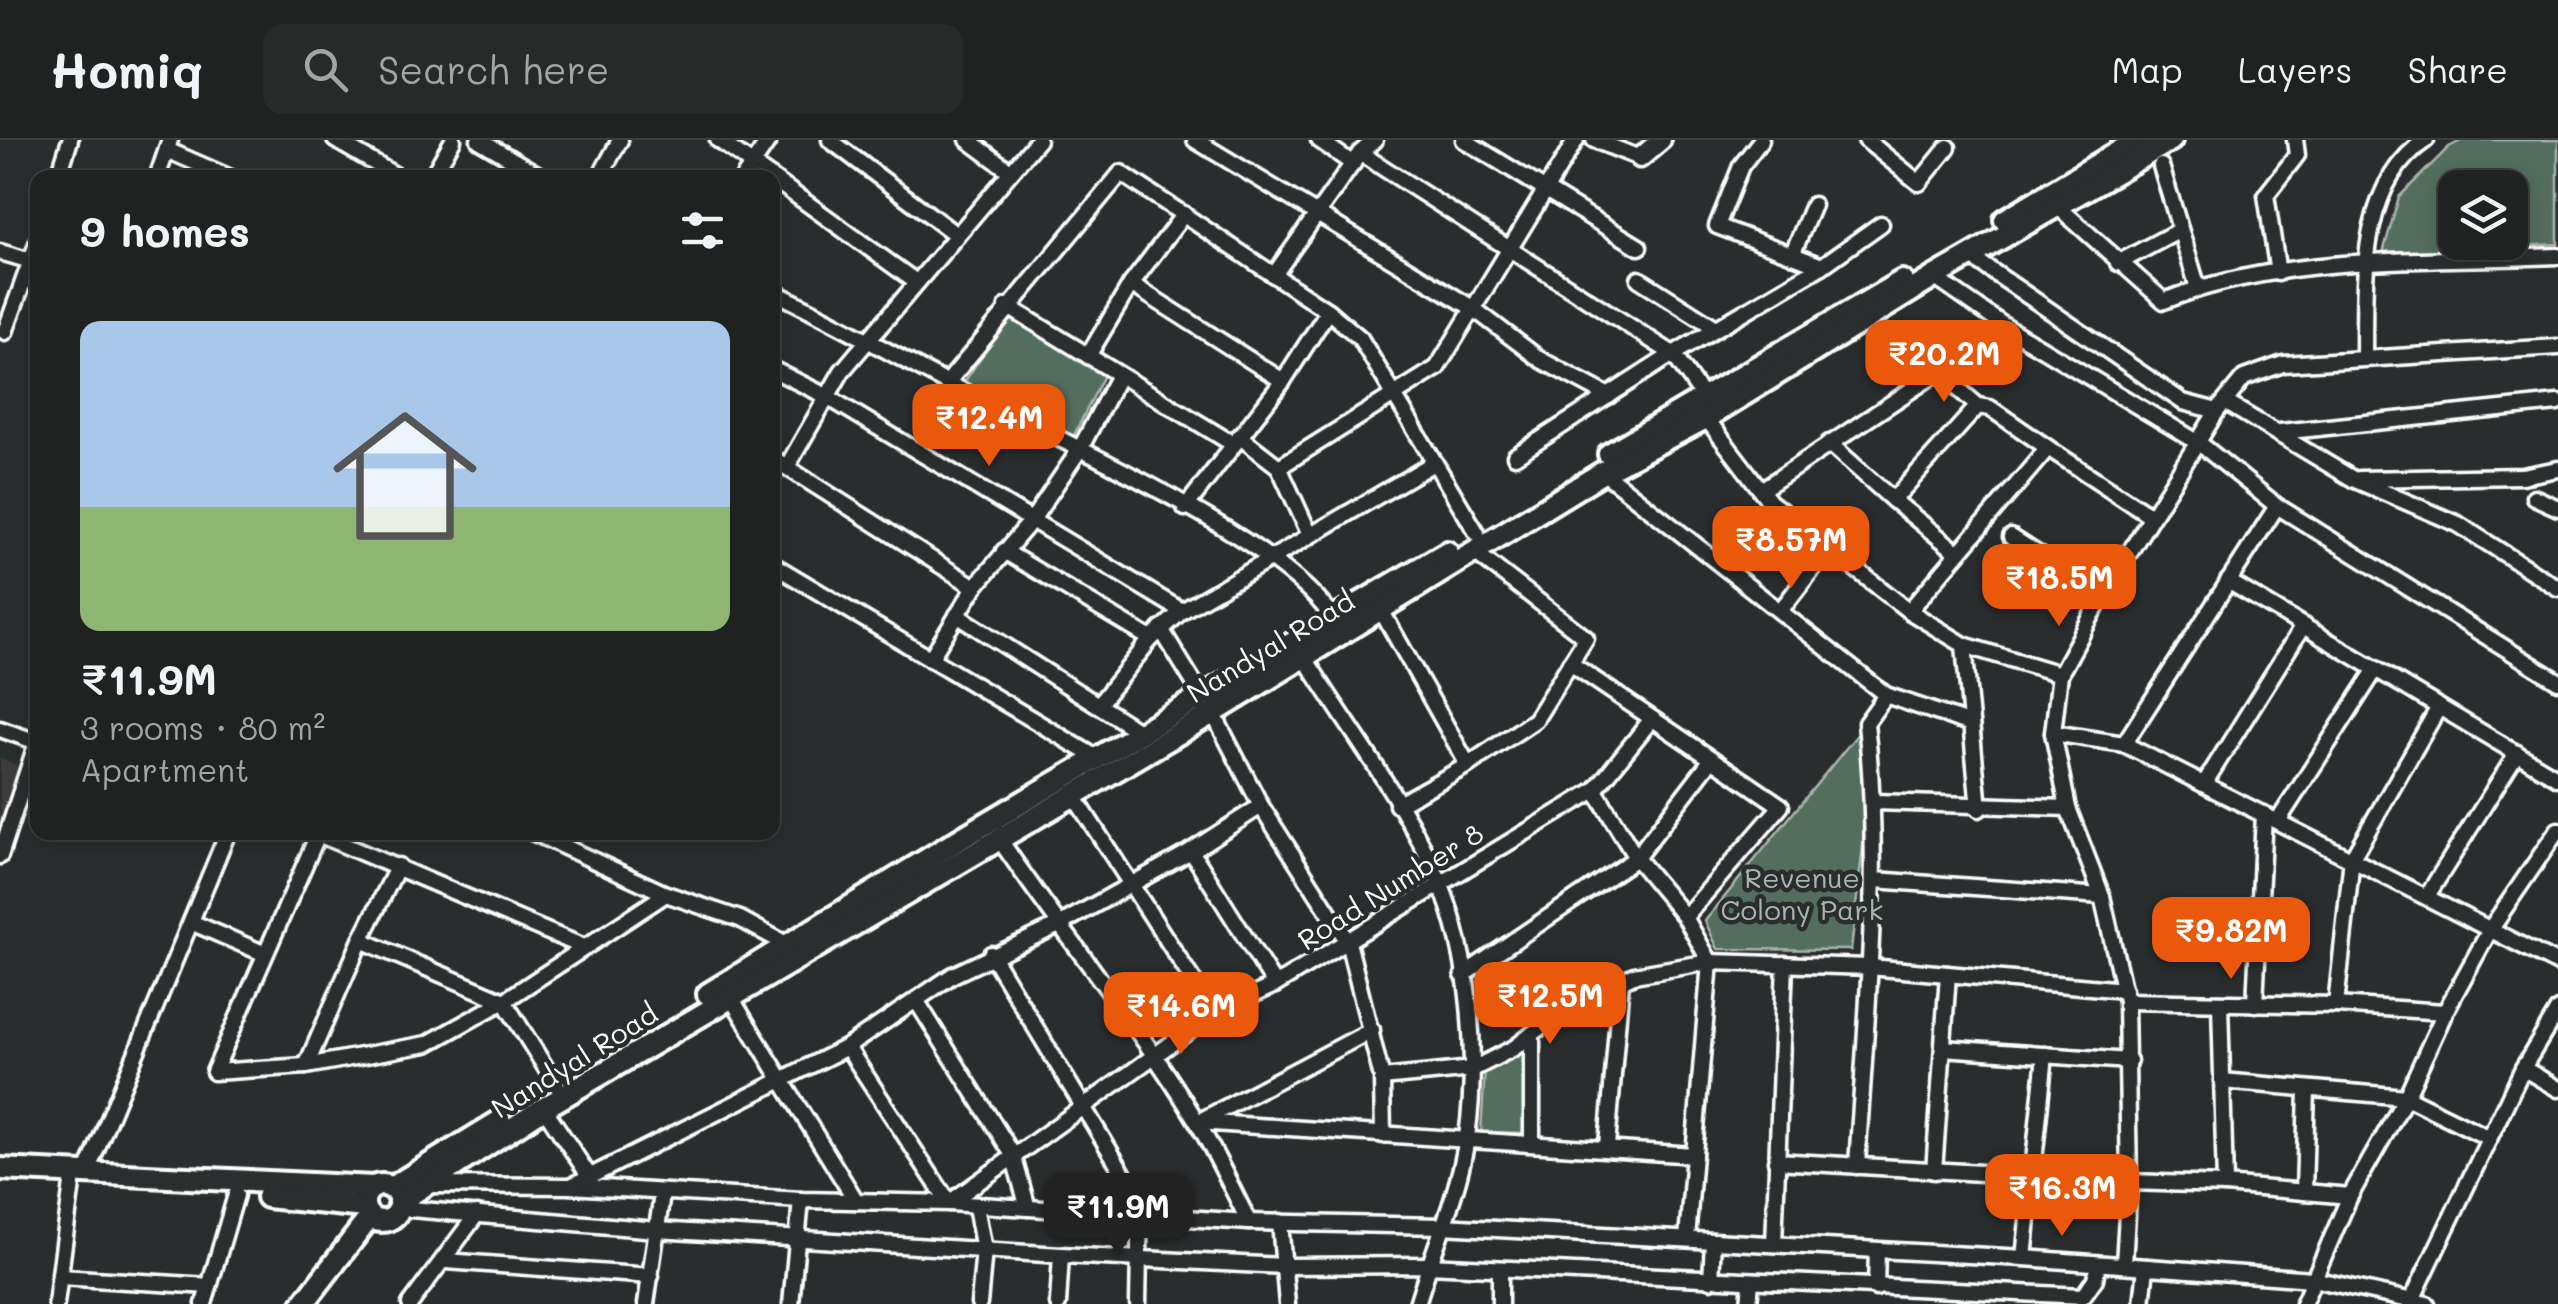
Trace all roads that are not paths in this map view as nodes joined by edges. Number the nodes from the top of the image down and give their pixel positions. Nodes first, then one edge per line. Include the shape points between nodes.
1 (70, 140) edge
2 (336, 140) edge
3 (453, 140) edge
4 (479, 140) edge
5 (620, 140) edge
6 (718, 140) edge
7 (769, 140) edge
8 (830, 140) edge
9 (968, 140) edge
10 (1038, 140) edge
11 (1195, 140) edge
12 (1318, 140) edge
13 (1375, 140) edge
14 (1464, 140) edge
15 (1576, 140) edge
16 (1594, 140) edge
17 (1661, 140) edge
18 (1760, 140) edge
19 (1866, 140) edge
20 (2138, 140) edge
21 (2171, 140) edge
22 (2295, 140) edge
23 (2426, 140) edge
24 (1947, 142) edge
25 (168, 145) edge
26 (1640, 158) joint
27 (1356, 159) junction
28 (752, 164) junction
29 (2161, 166) dead end
30 (61, 170) edge
31 (160, 170) edge
32 (215, 170) edge
33 (387, 170) edge
34 (436, 170) edge
35 (530, 170) edge
36 (603, 170) edge
37 (748, 170) edge
38 (761, 170) edge
39 (1010, 172) junction
40 (780, 184) edge
41 (1545, 188) junction
42 (1814, 204) dead end
43 (2056, 206) junction
44 (1318, 213) junction
45 (1184, 214) junction
46 (1882, 224) dead end
47 (2180, 230) junction
48 (955, 234) junction
49 (1639, 247) dead end
50 (1510, 249) junction
51 (0, 252) edge
52 (1792, 255) junction
53 (1970, 256) junction
54 (2558, 256) edge
55 (30, 261) edge
56 (2118, 262) junction
57 (2365, 264) junction
58 (1822, 266) junction
59 (30, 272) edge
60 (2278, 273) junction
61 (1274, 274) junction
62 (1934, 276) junction
63 (1639, 279) dead end
64 (916, 282) junction
65 (1131, 284) junction
66 (2198, 288) junction
67 (780, 295) edge
68 (1007, 306) junction
69 (1474, 309) junction
70 (1328, 311) junction
71 (1716, 328) junction
72 (2006, 328) junction
73 (6, 332) dead end
74 (870, 338) junction
75 (2558, 346) edge
76 (1673, 354) junction
77 (1088, 356) junction
78 (2364, 358) junction
79 (1939, 372) junction
80 (780, 374) edge
81 (1119, 375) junction
82 (1283, 381) junction
83 (947, 383) junction
84 (826, 396) junction
85 (1609, 396) junction
86 (1398, 397) junction
87 (2558, 403) edge
88 (1978, 406) junction
89 (2221, 406) junction
90 (1705, 408) junction
91 (2280, 432) junction
92 (1236, 440) junction
93 (1829, 443) junction
94 (2199, 444) junction
95 (1080, 448) junction
96 (2048, 448) junction
97 (1516, 456) dead end
98 (780, 462) edge
99 (1432, 464) junction
100 (788, 466) junction
101 (1279, 467) junction
102 (2558, 469) edge
103 (1604, 472) junction
104 (2353, 479) junction
105 (1760, 490) junction
106 (2534, 496) dead end
107 (1893, 500) junction
108 (2277, 506) junction
109 (1185, 508) junction
110 (2558, 508) edge
111 (2152, 516) junction
112 (1032, 520) junction
113 (1310, 535) junction
114 (2011, 537) dead end
115 (1474, 542) junction
116 (1829, 548) junction
117 (1004, 552) junction
118 (1957, 552) junction
119 (1269, 556) junction
120 (780, 569) edge
121 (2228, 581) junction
122 (975, 587) junction
123 (2558, 588) edge
124 (2102, 595) junction
125 (1381, 610) junction
126 (1780, 611) junction
127 (1909, 611) junction
128 (1182, 612) junction
129 (958, 615) junction
130 (1338, 626) junction
131 (2303, 626) junction
132 (1156, 634) junction
133 (1964, 645) junction
134 (1303, 656) junction
135 (930, 659) junction
136 (1570, 663) junction
137 (2376, 669) junction
138 (2060, 674) junction
139 (2558, 681) edge
140 (1886, 696) junction
141 (1099, 704) junction
142 (1208, 704) junction
143 (2439, 707) junction
144 (1652, 720) junction
145 (1971, 724) junction
146 (0, 729) edge
147 (1140, 732) junction
148 (2053, 733) junction
149 (30, 739) edge
150 (2124, 744) junction
151 (2517, 753) junction
152 (1097, 758) junction
153 (1712, 759) junction
154 (30, 766) edge
155 (1468, 766) junction
156 (2558, 778) edge
157 (2204, 784) junction
158 (1595, 790) junction
159 (1072, 793) junction
160 (1874, 802) junction
161 (1397, 804) junction
162 (1261, 806) junction
163 (2068, 808) junction
164 (1979, 809) junction
165 (2271, 818) junction
166 (2558, 830) edge
167 (998, 837) junction
168 (225, 840) edge
169 (316, 840) edge
170 (336, 840) edge
171 (549, 840) edge
172 (1191, 851) junction
173 (0, 856) edge
174 (1636, 858) junction
175 (2352, 858) junction
176 (398, 866) junction
177 (1874, 880) junction
178 (1129, 883) junction
179 (1440, 883) junction
180 (666, 894) junction
181 (2102, 896) junction
182 (2426, 896) junction
183 (1685, 918) junction
184 (191, 922) junction
185 (1057, 926) junction
186 (2491, 928) junction
187 (361, 940) junction
188 (1348, 942) junction
189 (788, 944) junction
190 (584, 947) junction
191 (263, 953) junction
192 (991, 954) junction
193 (1710, 962) junction
194 (1785, 964) junction
195 (2558, 964) edge
196 (1870, 967) junction
197 (1948, 974) junction
198 (1462, 975) junction
199 (1622, 981) junction
200 (1276, 986) junction
201 (2125, 995) junction
202 (730, 996) junction
203 (916, 1000) junction
204 (504, 1001) junction
205 (2220, 1003) junction
206 (2255, 1004) junction
207 (2336, 1006) junction
208 (2558, 1010) edge
209 (2445, 1012) junction
210 (1214, 1013) junction
211 (1372, 1030) junction
212 (1532, 1034) junction
213 (848, 1047) junction
214 (1942, 1048) junction
215 (1152, 1053) junction
216 (2044, 1055) junction
217 (2129, 1061) junction
218 (306, 1066) junction
219 (2523, 1068) junction
220 (1473, 1069) junction
221 (1382, 1078) junction
222 (784, 1082) junction
223 (2222, 1082) junction
224 (557, 1086) junction
225 (2308, 1089) junction
226 (2558, 1089) edge
227 (2406, 1097) junction
228 (1084, 1102) junction
229 (544, 1108) junction
230 (1198, 1122) junction
231 (1383, 1136) junction
232 (2489, 1138) junction
233 (1467, 1139) junction
234 (1532, 1142) junction
235 (1607, 1146) junction
236 (1014, 1154) junction
237 (1694, 1155) junction
238 (1776, 1160) junction
239 (1857, 1166) junction
240 (0, 1169) edge
241 (1934, 1171) junction
242 (2033, 1176) junction
243 (590, 1177) junction
244 (79, 1179) junction
245 (0, 1180) edge
246 (2129, 1182) junction
247 (2225, 1185) junction
248 (427, 1186) junction
249 (570, 1186) junction
250 (2304, 1192) junction
251 (662, 1194) junction
252 (236, 1195) junction
253 (391, 1196) junction
254 (2350, 1196) junction
255 (801, 1200) junction
256 (856, 1201) junction
257 (949, 1203) junction
258 (976, 1206) junction
259 (1028, 1208) junction
260 (367, 1212) junction
261 (477, 1214) junction
262 (1141, 1214) junction
263 (1249, 1222) junction
264 (1280, 1222) junction
265 (1442, 1226) junction
266 (658, 1230) junction
267 (797, 1238) junction
268 (1688, 1240) junction
269 (1713, 1241) junction
270 (1774, 1244) junction
271 (984, 1250) junction
272 (1877, 1250) junction
273 (1061, 1255) junction
274 (2024, 1258) junction
275 (1140, 1259) junction
276 (446, 1261) junction
277 (1428, 1264) junction
278 (2098, 1264) junction
279 (2124, 1264) junction
280 (1284, 1266) junction
281 (2146, 1267) junction
282 (1500, 1270) junction
283 (650, 1276) junction
284 (60, 1277) junction
285 (2313, 1279) junction
286 (1710, 1280) junction
287 (1750, 1281) junction
288 (210, 1286) junction
289 (1876, 1288) junction
290 (1998, 1298) edge
291 (2411, 1303) edge
292 (56, 1304) edge
293 (204, 1304) edge
294 (303, 1304) edge
295 (410, 1304) edge
296 (646, 1304) edge
297 (791, 1304) edge
298 (979, 1304) edge
299 (1058, 1304) edge
300 (1138, 1304) edge
301 (1287, 1304) edge
302 (1417, 1304) edge
303 (1500, 1304) edge
304 (1749, 1304) edge
305 (2142, 1304) edge
306 (2302, 1304) edge
307 (2427, 1304) edge

1 - 30 street
2 - 33 street
3 - 34 street
4 - 35 street
5 - 36 street
6 - 28 street
7 - 28 street
8 - 48 street
9 - 39 street
10 - 39 street
11 - 44 street
12 - 27 street
13 - 27 street
14 - 41 street
15 - 41 street
16 - 26 street
17 - 26 street
18 - 52 street via 1740,166 1717,226
19 - 24 street via 1919,183
20 - 90 main road, Nandyal Road
21 - 43 main road, Nandyal Road
22 - 60 street via 2297,154 2266,195
23 - 57 street via 2394,172 2380,200
25 - 31 street
25 - 32 street
27 - 44 street
27 - 50 street
28 - 37 street
28 - 38 street
29 - 47 street
39 - 48 street
40 - 64 street
41 - 49 street
41 - 50 street
42 - 52 street
43 - 53 main road, Nandyal Road
43 - 56 street
44 - 61 street
44 - 69 street
45 - 61 street
45 - 65 street
45 - 68 street via 1121,173
46 - 58 street
47 - 56 street
47 - 66 street
48 - 64 street
50 - 69 street
50 - 76 street
51 - 55 street
52 - 58 street
53 - 62 main road, Nandyal Road
53 - 89 street via 2183,402
54 - 57 street
56 - 66 street via 2164,301
57 - 60 street
57 - 78 street
58 - 71 street
59 - 73 street
60 - 66 street
61 - 70 street
62 - 72 street
62 - 90 main road, Nandyal Road
63 - 71 street
64 - 74 street
65 - 77 street
65 - 82 street
67 - 74 street
68 - 77 street
68 - 83 street
69 - 85 street via 1541,360
69 - 86 street via 1438,368
70 - 82 street
70 - 86 street via 1360,338
71 - 76 street
72 - 79 street
72 - 94 street
74 - 83 street
74 - 84 street
75 - 78 street
76 - 85 street
76 - 90 street
77 - 81 street
78 - 89 street via 2283,364 2244,378
79 - 88 street
79 - 93 street
80 - 84 street
81 - 92 street
81 - 95 street
82 - 92 street
83 - 95 street
84 - 100 street
84 - 112 street
85 - 97 street
86 - 99 street
86 - 101 street
87 - 91 street
88 - 96 street
88 - 107 street
89 - 91 street
89 - 94 street
90 - 103 main road, Nandyal Road
90 - 105 street
90 - 115 main road, Nandyal Road
91 - 104 street
92 - 101 street
92 - 109 street
93 - 105 street
93 - 107 street
94 - 108 street
94 - 111 street
95 - 109 street
95 - 112 street
96 - 111 street
96 - 118 street
98 - 100 street
99 - 113 street
99 - 115 street
100 - 122 street
101 - 113 street
102 - 104 street via 2522,476
103 - 115 main road, Nandyal Road
103 - 126 street
104 - 123 street via 2458,524
105 - 116 street
106 - 110 street
107 - 118 street
108 - 121 street
108 - 139 street
109 - 119 street
111 - 124 street
112 - 117 street
112 - 128 street
113 - 119 street
114 - 124 street
115 - 125 main road, Nandyal Road
115 - 130 main road, Nandyal Road
115 - 136 street via 1586,638
116 - 126 street
116 - 127 street
117 - 122 street
117 - 132 street
118 - 127 street
119 - 128 street
119 - 130 street via 1322,602
120 - 135 street
121 - 131 street
121 - 150 street
122 - 129 street
124 - 138 street
125 - 130 main road, Nandyal Road
125 - 155 street
126 - 140 street
127 - 133 street
128 - 132 street
129 - 135 street
129 - 141 street
130 - 134 main road, Nandyal Road
130 - 142 main road, Nandyal Road
131 - 137 street
131 - 157 street
132 - 141 street
132 - 142 street
133 - 138 street
133 - 145 street
134 - 142 main road, Nandyal Road
134 - 161 street
135 - 152 street
136 - 144 street
136 - 155 street via 1534,720
137 - 143 street
137 - 165 street
138 - 148 street
140 - 145 street
140 - 160 street via 1866,723
141 - 147 street
142 - 147 main road, Nandyal Road
142 - 159 main road, Nandyal Road
142 - 162 street
143 - 151 street
143 - 175 street
144 - 153 street
144 - 158 street, Road Number 8
145 - 164 street
146 - 149 street
147 - 152 main road, Nandyal Road
148 - 150 street
148 - 163 street
150 - 157 street
151 - 156 street
151 - 182 street
152 - 189 main road, Nandyal Road
153 - 174 street
153 - 183 street via 1782,806
154 - 173 street
155 - 161 street
157 - 165 street
158 - 174 street
158 - 179 street, Road Number 8
159 - 167 main road, Nandyal Road
159 - 178 street
160 - 164 street
160 - 177 street
161 - 179 street
162 - 172 street
162 - 188 street
163 - 164 street
163 - 181 street
165 - 175 street
165 - 206 street
166 - 186 street
167 - 185 street
167 - 202 main road, Nandyal Road
168 - 184 street
169 - 191 street
170 - 176 street
171 - 180 street
172 - 178 street
172 - 200 street
174 - 183 street
174 - 198 street
175 - 182 street
175 - 207 street
176 - 187 street
176 - 190 street
177 - 181 street
177 - 196 street
178 - 185 street
178 - 210 street
179 - 188 street, Road Number 8
179 - 198 street
180 - 189 street
180 - 190 street
181 - 201 street
182 - 186 street
183 - 193 street
184 - 191 street
184 - 244 street
185 - 192 street
185 - 215 street
186 - 195 street
186 - 209 street
187 - 204 street
187 - 218 street
188 - 200 street, Road Number 8
188 - 211 street
189 - 224 main road, Nandyal Road
190 - 204 street
191 - 218 street via 214,1072
192 - 203 street
192 - 228 street
193 - 194 street
193 - 199 street
193 - 237 street
194 - 196 street
194 - 238 street
196 - 197 street
196 - 239 street
197 - 201 street
197 - 214 street
198 - 220 street
199 - 212 street via 1572,1003
199 - 235 street
200 - 210 street, Road Number 8
201 - 205 street
201 - 217 street
202 - 222 street
202 - 229 main road, Nandyal Road
203 - 213 street
203 - 236 street
204 - 218 street via 427,1044
204 - 224 street
205 - 206 street
205 - 223 street
206 - 207 street
207 - 209 street
208 - 219 street
209 - 227 street
210 - 215 street, Road Number 8
211 - 221 street
211 - 230 street
212 - 220 street
212 - 234 street
213 - 222 street
213 - 257 street
214 - 216 street
214 - 241 street
215 - 228 street, Road Number 8
215 - 230 street
216 - 217 street
216 - 242 street
217 - 246 street
219 - 226 street
219 - 232 street
220 - 221 street
220 - 233 street
221 - 231 street
222 - 243 street
222 - 256 street
223 - 225 street
223 - 247 street
224 - 253 main road, Nandyal Road
225 - 227 street
225 - 250 street
227 - 232 street
227 - 254 street
228 - 236 street, Road Number 8
228 - 262 street via 1140,1201
229 - 243 street
229 - 248 main road, Nandyal Road
230 - 231 street
230 - 263 street
231 - 233 street
232 - 291 street
233 - 234 street
233 - 265 street
234 - 235 street
235 - 237 street
236 - 257 street, Road Number 8
236 - 259 street
237 - 268 street
238 - 239 street
238 - 270 street
239 - 241 street
240 - 244 main road
241 - 242 street
242 - 274 street
243 - 249 street
244 - 245 main road
244 - 252 main road
244 - 253 main road
244 - 284 street
246 - 247 street
246 - 279 street
247 - 250 street
248 - 249 street
248 - 253 main road, Nandyal Road
249 - 251 street
250 - 254 street
251 - 255 street
251 - 266 street
252 - 260 main road
252 - 288 street
253 - 260 main road via 366,1195
253 - 260 main road via 387,1220
253 - 261 street
254 - 285 street
255 - 256 street
255 - 267 street
256 - 257 street
257 - 258 street
258 - 259 street
258 - 271 street
259 - 262 street
260 - 294 main road
261 - 266 street
261 - 276 street
262 - 263 street
262 - 275 street
263 - 264 street
264 - 265 street
264 - 280 street
265 - 268 street
265 - 277 street
266 - 267 street
266 - 283 street
267 - 271 street
267 - 297 street
268 - 269 street
269 - 270 street
269 - 286 street
270 - 272 street
271 - 273 street
271 - 298 street
272 - 274 street
272 - 289 street
273 - 275 street
273 - 299 street
274 - 278 street
275 - 280 street
275 - 300 street
276 - 283 street
276 - 295 street
277 - 280 street
277 - 282 street
277 - 302 street
278 - 279 street
278 - 290 street via 2083,1296
279 - 281 street
280 - 301 street
281 - 285 street
281 - 305 street
282 - 286 street
282 - 303 street
283 - 296 street
284 - 288 street
284 - 292 street
285 - 291 street
285 - 306 street
286 - 287 street
287 - 289 street
287 - 304 street
288 - 293 street
289 - 290 street
291 - 307 street

